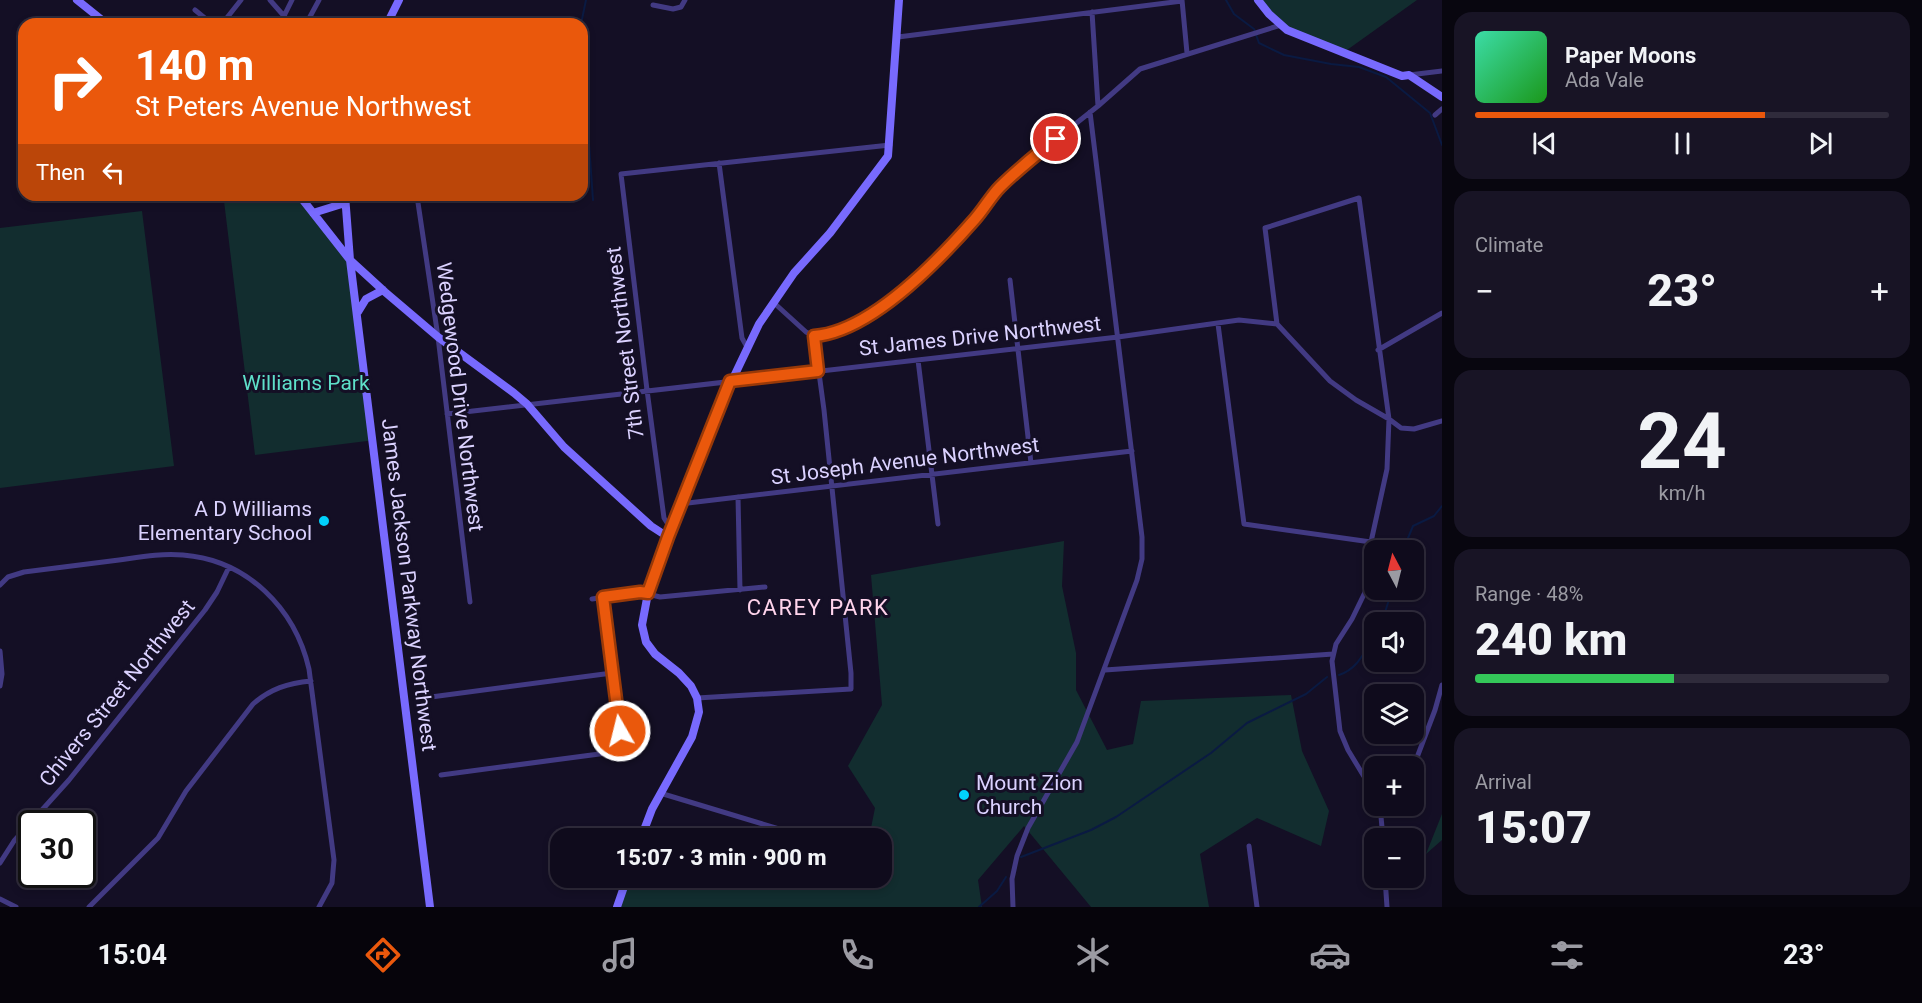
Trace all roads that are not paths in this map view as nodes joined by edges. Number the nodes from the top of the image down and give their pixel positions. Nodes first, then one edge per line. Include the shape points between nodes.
1 (77, 0) edge
2 (241, 0) edge
3 (270, 0) edge
4 (292, 0) edge
5 (319, 0) edge
6 (399, 0) edge
7 (685, 0) edge
8 (899, 0) edge
9 (1258, 0) edge
10 (1182, 1) edge
11 (653, 5) dead end
12 (195, 10) dead end
13 (1092, 12) junction
14 (284, 16) joint
15 (100, 18) edge
16 (205, 18) edge
17 (227, 18) edge
18 (309, 18) edge
19 (390, 18) edge
20 (1281, 25) junction
21 (898, 36) junction
22 (1187, 53) junction
23 (1442, 71) edge
24 (1409, 75) junction
25 (1442, 97) edge
26 (1098, 106) junction
27 (1442, 109) edge
28 (1090, 112) junction
29 (1435, 115) dead end
30 (890, 145) junction
31 (719, 164) junction
32 (304, 201) edge
33 (340, 201) edge
34 (345, 201) edge
35 (418, 201) edge
36 (313, 213) junction
37 (350, 260) junction
38 (1010, 280) dead end
39 (383, 290) junction
40 (773, 302) junction
41 (1442, 313) edge
42 (357, 314) junction
43 (1218, 324) junction
44 (1277, 324) junction
45 (814, 336) junction
46 (438, 337) junction
47 (1118, 337) junction
48 (747, 347) junction
49 (1017, 349) junction
50 (1378, 350) junction
51 (918, 360) junction
52 (818, 371) junction
53 (730, 381) junction
54 (646, 390) junction
55 (527, 404) junction
56 (447, 414) junction
57 (1389, 418) junction
58 (1442, 421) edge
59 (1132, 451) junction
60 (1031, 463) junction
61 (932, 475) junction
62 (831, 486) junction
63 (738, 497) junction
64 (682, 501) junction
65 (938, 524) dead end
66 (669, 533) junction
67 (1371, 540) edge
68 (1364, 541) edge
69 (229, 567) junction
70 (0, 585) edge
71 (765, 587) dead end
72 (740, 590) junction
73 (648, 593) junction
74 (1364, 594) edge
75 (603, 597) junction
76 (592, 599) dead end
77 (470, 602) dead end
78 (0, 651) edge
79 (1333, 654) junction
80 (1105, 669) junction
81 (612, 674) junction
82 (311, 681) junction
83 (1442, 685) edge
84 (0, 686) edge
85 (430, 697) dead end
86 (697, 698) junction
87 (1418, 756) edge
88 (441, 775) dead end
89 (1364, 776) edge
90 (660, 792) junction
91 (645, 828) edge
92 (777, 828) edge
93 (1249, 846) dead end
94 (0, 863) edge
95 (624, 888) edge
96 (1386, 888) edge
97 (0, 899) edge
98 (16, 907) edge
99 (89, 907) edge
100 (319, 907) edge
101 (430, 907) edge
102 (617, 907) edge
103 (1013, 907) edge
104 (1257, 907) edge
105 (1387, 907) edge

1 - 15 street
2 - 17 street
3 - 14 street
4 - 14 street
5 - 18 street
6 - 19 street
7 - 11 street via 681,7 673,9
8 - 21 street
9 - 20 street
10 - 13 street
10 - 22 street
12 - 16 street
13 - 21 street
13 - 26 street
20 - 22 street
20 - 24 street via 1320,44 1402,76
21 - 30 street
22 - 26 street via 1140,69
23 - 24 street
24 - 25 street
26 - 28 street
27 - 29 street
28 - 45 street via 1021,166 940,256 893,298 860,321
28 - 47 street
30 - 31 street
30 - 40 street via 883,165
31 - 48 street via 742,338
31 - 54 street, 7th Street Northwest via 621,174
32 - 36 street
33 - 36 street
34 - 37 street, James Jackson Parkway Northwest
35 - 46 street, Wedgewood Drive Northwest
36 - 37 street
37 - 39 street
37 - 42 street, James Jackson Parkway Northwest
38 - 49 street
39 - 42 street via 366,299
39 - 46 street
40 - 45 street
40 - 48 street
41 - 50 street
42 - 101 street, James Jackson Parkway Northwest
43 - 44 street, St James Drive Northwest via 1239,320
43 - 47 street, St James Drive Northwest
43 - 68 street via 1244,524
44 - 50 street via 1265,228 1359,198
44 - 57 street via 1330,381
45 - 52 street
46 - 55 street
46 - 56 street, Wedgewood Drive Northwest
47 - 49 street, St James Drive Northwest
47 - 59 street
48 - 53 street
49 - 51 street, St James Drive Northwest
49 - 60 street
50 - 57 street
51 - 52 street, St James Drive Northwest
51 - 61 street
52 - 53 street, St James Drive Northwest
52 - 62 street
53 - 54 street, St James Drive Northwest
53 - 64 street
54 - 55 street, St James Drive Northwest
54 - 66 street, 7th Street Northwest
55 - 56 street, St James Drive Northwest
55 - 66 street via 564,447 651,526
56 - 77 street, Wedgewood Drive Northwest
57 - 58 street via 1407,429
57 - 67 street via 1387,469
59 - 60 street, St Joseph Avenue Northwest
59 - 80 street via 1142,559
60 - 61 street, St Joseph Avenue Northwest
61 - 62 street, St Joseph Avenue Northwest
61 - 65 street
62 - 63 street, St Joseph Avenue Northwest
62 - 86 street via 850,688
63 - 64 street, St Joseph Avenue Northwest
63 - 72 street
64 - 66 street
66 - 73 street
69 - 70 street via 185,555 156,555 24,572 8,577
69 - 82 street via 260,586 286,615 303,647
69 - 94 street, Chivers Street Northwest via 205,610
71 - 72 street
72 - 73 street via 660,597
73 - 75 street
73 - 86 street via 642,625 646,642 691,686
74 - 79 street
75 - 76 street
75 - 81 street
78 - 84 street
79 - 80 street
79 - 89 street via 1340,731
80 - 103 street via 1077,742 1028,828 1017,856 1012,879
81 - 85 street
81 - 88 street via 622,751
82 - 99 street via 280,687 253,704 186,791 158,838
82 - 100 street via 334,872
83 - 87 street
86 - 90 street via 699,712 692,737
90 - 91 street
90 - 92 street
93 - 104 street
95 - 102 street
96 - 105 street
97 - 98 street

